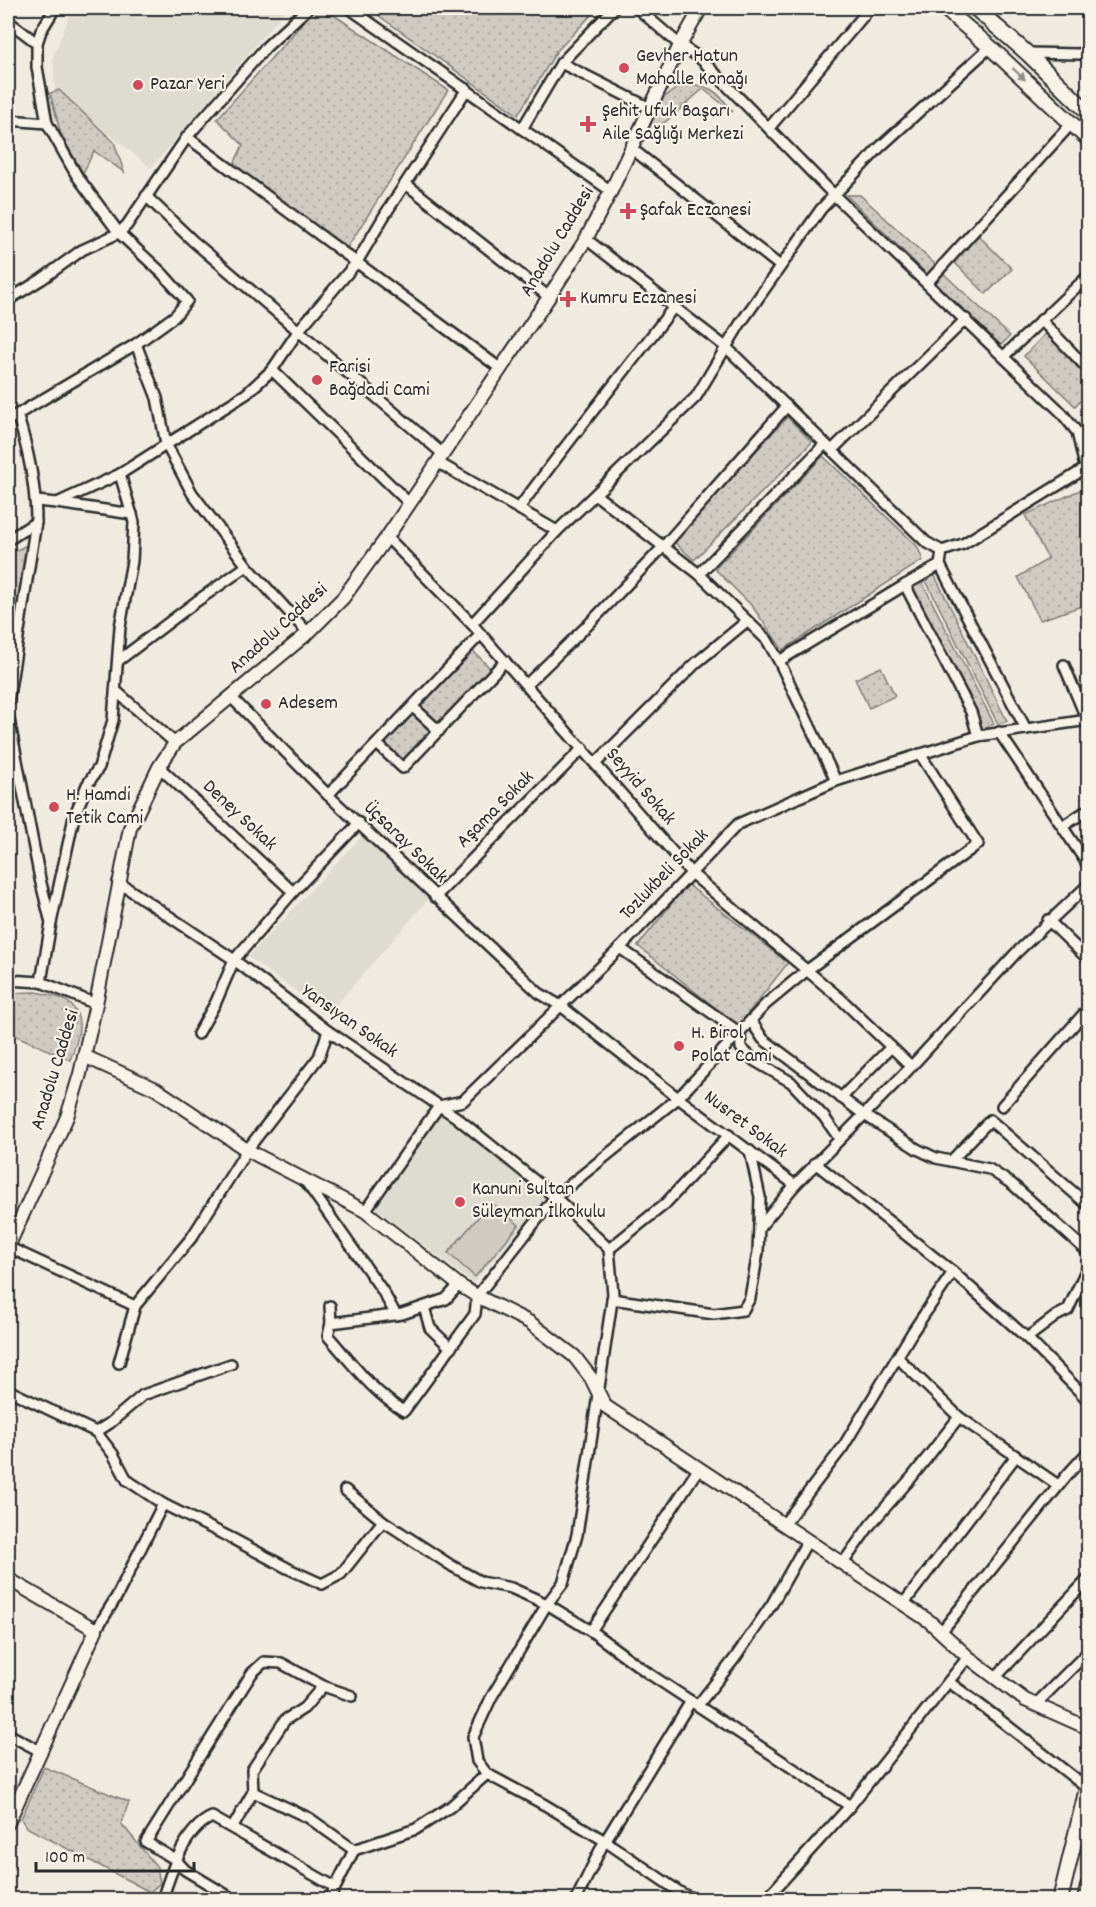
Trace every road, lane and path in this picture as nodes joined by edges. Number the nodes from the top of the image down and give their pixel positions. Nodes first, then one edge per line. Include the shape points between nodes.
1 (55, 8) edge
2 (308, 8) edge
3 (349, 8) edge
4 (614, 8) edge
5 (637, 8) edge
6 (701, 8) edge
7 (870, 8) edge
8 (944, 8) edge
9 (975, 8) edge
10 (8, 21) edge
11 (38, 43) junction
12 (680, 45) junction
13 (990, 47) junction
14 (1089, 49) edge
15 (1027, 53) junction
16 (561, 63) junction
17 (467, 89) junction
18 (650, 108) junction
19 (1089, 112) edge
20 (8, 120) edge
21 (47, 123) junction
22 (1071, 123) junction
23 (769, 128) junction
24 (522, 129) junction
25 (187, 137) junction
26 (1089, 139) edge
27 (631, 148) junction
28 (406, 184) junction
29 (611, 190) junction
30 (834, 195) junction
31 (146, 196) junction
32 (119, 233) junction
33 (586, 239) junction
34 (357, 262) junction
35 (780, 266) junction
36 (1089, 276) edge
37 (927, 283) junction
38 (549, 297) junction
39 (8, 300) edge
40 (673, 308) junction
41 (966, 319) junction
42 (1041, 320) junction
43 (299, 330) junction
44 (136, 344) junction
45 (727, 348) junction
46 (1004, 356) junction
47 (501, 369) junction
48 (1089, 369) edge
49 (272, 370) junction
50 (787, 406) junction
51 (17, 414) junction
52 (8, 420) edge
53 (166, 444) junction
54 (829, 447) junction
55 (440, 458) junction
56 (1087, 470) edge
57 (120, 474) junction
58 (1089, 480) edge
59 (596, 495) junction
60 (36, 501) junction
61 (57, 502) junction
62 (409, 503) junction
63 (519, 508) junction
64 (132, 514) junction
65 (36, 522) junction
66 (557, 531) junction
67 (387, 537) junction
68 (8, 540) edge
69 (663, 547) junction
70 (942, 551) junction
71 (940, 565) junction
72 (248, 566) junction
73 (699, 574) junction
74 (905, 585) junction
75 (747, 621) junction
76 (472, 624) junction
77 (308, 633) junction
78 (480, 635) junction
79 (118, 661) junction
80 (505, 661) junction
81 (779, 661) junction
82 (1064, 665) dead end
83 (526, 685) junction
84 (116, 691) junction
85 (231, 697) junction
86 (8, 702) edge
87 (413, 706) junction
88 (8, 714) edge
89 (1088, 720) edge
90 (1026, 729) junction
91 (439, 731) junction
92 (999, 732) junction
93 (978, 736) junction
94 (175, 743) junction
95 (377, 744) junction
96 (583, 748) junction
97 (920, 754) junction
98 (596, 763) junction
99 (159, 767) junction
100 (836, 781) junction
101 (328, 795) junction
102 (1089, 810) edge
103 (359, 823) junction
104 (1064, 826) junction
105 (1089, 865) edge
106 (692, 874) junction
107 (118, 882) junction
108 (1089, 885) edge
109 (293, 892) junction
110 (435, 897) junction
111 (1048, 920) junction
112 (51, 923) junction
113 (620, 948) junction
114 (1089, 959) edge
115 (234, 960) junction
116 (806, 971) junction
117 (8, 980) edge
118 (41, 982) junction
119 (96, 1004) junction
120 (561, 1006) junction
121 (1089, 1009) edge
122 (751, 1021) junction
123 (328, 1031) junction
124 (740, 1033) junction
125 (198, 1034) dead end
126 (891, 1047) junction
127 (84, 1056) junction
128 (911, 1066) junction
129 (678, 1098) junction
130 (841, 1098) junction
131 (439, 1106) junction
132 (1002, 1106) dead end
133 (863, 1114) junction
134 (729, 1136) junction
135 (839, 1138) junction
136 (247, 1150) junction
137 (750, 1151) junction
138 (951, 1161) junction
139 (815, 1163) junction
140 (306, 1182) junction
141 (795, 1185) junction
142 (555, 1197) junction
143 (1089, 1205) edge
144 (365, 1211) junction
145 (759, 1228) junction
146 (8, 1247) edge
147 (609, 1249) junction
148 (1089, 1252) edge
149 (1089, 1266) edge
150 (953, 1272) junction
151 (459, 1286) junction
152 (477, 1296) junction
153 (612, 1299) junction
154 (135, 1306) junction
155 (330, 1306) dead end
156 (424, 1306) junction
157 (396, 1315) junction
158 (331, 1323) junction
159 (1027, 1338) junction
160 (451, 1348) junction
161 (898, 1358) junction
162 (119, 1363) dead end
163 (231, 1364) dead end
164 (8, 1390) edge
165 (598, 1392) junction
166 (1089, 1400) edge
167 (958, 1417) junction
168 (96, 1432) junction
169 (1089, 1452) edge
170 (1016, 1456) junction
171 (699, 1468) junction
172 (1058, 1485) junction
173 (345, 1490) dead end
174 (163, 1504) junction
175 (382, 1521) junction
176 (784, 1524) junction
177 (808, 1540) junction
178 (843, 1563) junction
179 (8, 1579) edge
180 (1089, 1579) edge
181 (904, 1603) junction
182 (547, 1604) junction
183 (96, 1630) junction
184 (591, 1631) junction
185 (941, 1632) junction
186 (1089, 1652) edge
187 (968, 1657) junction
188 (995, 1678) junction
189 (949, 1682) junction
190 (322, 1686) junction
191 (351, 1696) dead end
192 (695, 1703) junction
193 (1035, 1705) junction
194 (1089, 1728) edge
195 (8, 1734) edge
196 (40, 1751) junction
197 (488, 1774) junction
198 (1088, 1786) edge
199 (253, 1792) junction
200 (850, 1806) junction
201 (8, 1823) edge
202 (233, 1827) junction
203 (605, 1841) junction
204 (354, 1850) junction
205 (176, 1860) junction
206 (1089, 1886) edge
207 (335, 1887) junction
208 (162, 1899) edge
209 (236, 1899) edge
210 (329, 1899) edge
211 (576, 1899) edge
212 (696, 1899) edge
213 (765, 1899) edge
214 (1060, 1899) edge
215 (1085, 1899) edge

1 - 11 street
2 - 25 street via 266,47
3 - 17 street
4 - 16 street
5 - 12 street
6 - 12 street, Anadolu Caddesi
7 - 23 street
8 - 13 main road
9 - 15 main road
10 - 11 street
11 - 21 street via 37,67
12 - 18 street, Anadolu Caddesi
12 - 23 street via 700,58
13 -> 22 main road
13 - 30 street via 880,147
14 - 15 street via 1080,54
15 - 19 main road
16 - 18 street
16 - 24 street
17 - 24 street
17 - 28 street
18 - 27 street, Anadolu Caddesi
20 - 21 street
21 - 32 street via 77,176
22 - 26 main road
22 - 37 street
23 - 30 street
24 - 29 street
25 - 31 street
25 - 34 street
27 - 29 street, Anadolu Caddesi
27 - 35 street
28 - 34 street
28 - 38 street
29 - 33 street, Anadolu Caddesi
30 - 35 street
30 - 37 street
31 - 32 street
31 - 43 street via 193,242
32 - 39 street via 82,250
32 - 44 street via 187,301 175,316
33 - 38 street, Anadolu Caddesi
33 - 40 street
34 - 43 street
34 - 47 street
35 - 45 street
36 - 42 street
37 - 41 street
38 - 47 street, Anadolu Caddesi
40 - 45 street
40 - 63 street
41 - 46 street
41 - 54 street
42 - 46 street
42 - 48 street
43 - 49 street
43 - 55 street
44 - 51 street
44 - 53 street via 157,398
45 - 50 street
45 - 59 street via 696,397
46 - 56 street via 1077,432
47 - 55 street, Anadolu Caddesi
49 - 53 street via 246,394
49 - 62 street
50 - 54 street
50 - 69 street
51 - 52 street
51 - 60 street
53 - 57 street
53 - 72 street via 192,493
54 - 70 street via 926,542
54 - 73 street
55 - 62 street, Anadolu Caddesi
55 - 63 street
56 - 58 street
56 - 70 street via 963,544
57 - 61 street
57 - 64 street
59 - 66 street
59 - 69 street
60 - 61 street
60 - 65 street
61 - 64 street
62 - 67 street, Anadolu Caddesi
63 - 66 street
64 - 79 street via 132,561
65 - 68 street
65 - 86 street
66 - 76 street
67 - 76 street, Seyyid Sokak
67 - 77 street, Anadolu Caddesi via 344,598
69 - 73 street
69 - 83 street
70 - 71 street
71 - 74 street
71 - 90 street
72 - 77 street
72 - 79 street
73 - 75 street
74 - 81 street
74 - 93 street via 971,712
75 - 81 street via 767,640
75 - 98 street via 696,663
76 - 78 street, Seyyid Sokak
77 - 85 street, Anadolu Caddesi
78 - 80 street, Seyyid Sokak
78 - 87 street
79 - 84 street
80 - 83 street, Seyyid Sokak
80 - 91 street
81 - 100 street
82 - 89 street
83 - 96 street, Seyyid Sokak
84 - 94 street
84 - 112 street via 113,720 99,767 87,784 74,817
85 - 94 street, Anadolu Caddesi
85 - 101 street, Üçsaray Sokak
87 - 91 street
87 - 95 street
88 - 112 street
89 - 90 street, Tozlukbeli Sokak
90 - 92 street, Tozlukbeli Sokak
91 - 95 street via 403,768
92 - 93 street, Tozlukbeli Sokak
92 - 104 street
93 - 97 street, Tozlukbeli Sokak
94 - 99 street, Anadolu Caddesi
95 - 101 street
96 - 98 street, Seyyid Sokak
96 - 110 street, Aşama Sokak
97 - 100 street, Tozlukbeli Sokak
97 - 116 street via 978,844
98 - 106 street, Seyyid Sokak
99 - 107 street, Anadolu Caddesi via 130,828
99 - 109 street, Deney Sokak
100 - 106 street, Tozlukbeli Sokak via 738,824
101 - 103 street, Üçsaray Sokak
102 - 104 street
103 - 109 street
103 - 110 street, Üçsaray Sokak
104 - 105 street
106 - 113 street, Tozlukbeli Sokak
106 - 116 street, Seyyid Sokak
107 - 115 street, Yansıyan Sokak
107 - 119 street, Anadolu Caddesi
108 - 111 street
109 - 115 street
110 - 120 street, Üçsaray Sokak via 539,993
111 - 114 street
111 - 128 street
112 - 118 street
113 - 120 street, Tozlukbeli Sokak
113 - 124 street
115 - 123 street, Yansıyan Sokak
115 - 125 street
116 - 122 street
116 - 126 street, Seyyid Sokak
117 - 118 street
118 - 119 street
119 - 127 street, Anadolu Caddesi
120 - 129 street, Nusret Sokak
120 - 131 street, Tozlukbeli Sokak via 463,1101
121 - 132 street
122 - 124 street
122 - 130 street via 763,1039
123 - 131 street, Yansıyan Sokak
123 - 136 street via 319,1057
124 - 129 street
124 - 135 street via 741,1048 791,1082
126 - 128 street, Seyyid Sokak
126 - 130 street
127 - 136 street via 156,1089
127 - 146 street, Anadolu Caddesi via 67,1117
128 - 133 street
129 - 134 street, Nusret Sokak
129 - 142 street
130 - 133 street
131 - 142 street, Yansıyan Sokak
131 - 144 street
133 - 135 street
133 - 138 street via 918,1149
134 - 137 street, Nusret Sokak
134 - 147 street via 664,1204
135 - 139 street
136 - 140 street
136 - 154 street via 192,1237
137 - 141 street, Nusret Sokak
137 - 145 street via 760,1197
138 - 143 street via 990,1120
138 - 148 street via 989,1169 1012,1184
139 - 141 street
139 - 150 street
140 - 144 street
140 - 157 street
141 - 145 street
142 - 147 street, Yansıyan Sokak
142 - 152 street
144 - 151 street
145 - 153 street via 750,1298 743,1310 714,1314
146 - 154 street
147 - 153 street
149 - 159 street via 1068,1310
150 - 159 street
150 - 161 street
151 - 152 street
151 - 156 street via 446,1299
152 - 160 street via 475,1314
152 - 165 street via 529,1322 574,1356
153 - 165 street
154 - 162 street
155 - 158 street
156 - 157 street
156 - 160 street via 430,1328
157 - 158 street
158 - 160 street via 328,1336 359,1374 404,1411
159 - 166 street
161 - 167 street
161 - 176 street via 843,1447
163 - 168 street via 143,1395
164 - 168 street
165 - 171 street via 605,1406
165 - 182 street via 577,1535 563,1583
167 - 170 street
167 - 178 street
168 - 174 street via 127,1480
169 - 172 street
170 - 172 street
170 - 181 street
171 - 176 street
171 - 184 street
172 - 185 street
173 - 175 street
174 - 175 street via 322,1584 342,1574
174 - 183 street
175 - 182 street via 482,1582 511,1588
176 - 177 street
177 - 178 street
177 - 192 street via 772,1604 735,1658
178 - 181 street
179 - 183 street
180 - 188 street
181 - 185 street
182 - 184 street
182 - 197 street via 491,1698 473,1737 477,1761
183 - 196 street
184 - 192 street
185 - 187 street
186 - 193 street
187 - 188 street
187 - 189 street
188 - 193 street
189 - 198 street
189 - 200 street
190 - 191 street
190 - 199 street via 304,1708 285,1720 252,1770
190 - 205 street via 280,1663 264,1662 252,1673 146,1842
192 - 200 street
192 - 203 street
193 - 194 street
195 - 196 street
196 - 201 street
197 - 203 street
197 - 204 street via 417,1829
198 - 214 main road
199 - 202 street
199 - 204 street via 309,1818
200 - 213 street
202 - 205 street via 212,1817 201,1822
202 - 207 street
203 - 211 street
203 - 212 street via 681,1893
204 - 207 street
205 - 208 street
205 - 209 street via 184,1870
206 - 215 main road
207 - 210 street

